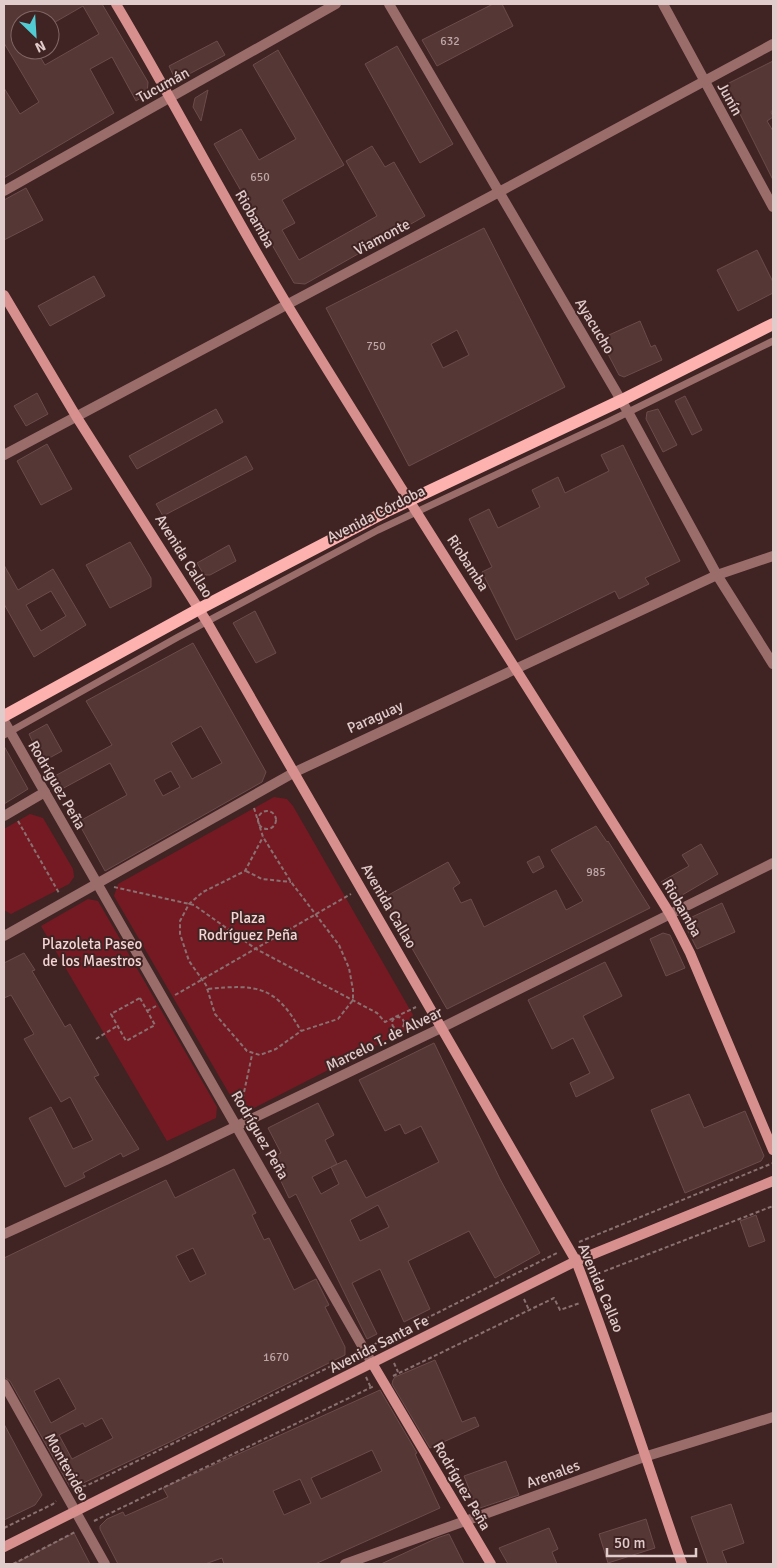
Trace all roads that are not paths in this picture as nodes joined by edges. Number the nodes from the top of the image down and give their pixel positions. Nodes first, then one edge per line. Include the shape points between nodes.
1 (116, 4) edge
2 (336, 4) edge
3 (389, 4) edge
4 (663, 4) edge
5 (773, 44) edge
6 (703, 80) junction
7 (172, 98) junction
8 (4, 191) edge
9 (499, 192) junction
10 (773, 207) edge
11 (4, 295) edge
12 (287, 304) junction
13 (773, 324) edge
14 (773, 341) edge
15 (622, 400) junction
16 (628, 412) junction
17 (76, 416) junction
18 (4, 455) edge
19 (413, 506) junction
20 (773, 556) edge
21 (717, 575) junction
22 (199, 609) junction
23 (206, 622) junction
24 (773, 664) edge
25 (518, 669) junction
26 (4, 716) edge
27 (4, 721) edge
28 (7, 733) edge
29 (295, 772) junction
30 (44, 792) junction
31 (8, 813) edge
32 (773, 863) edge
33 (96, 884) junction
34 (670, 914) junction
35 (4, 936) edge
36 (441, 1028) junction
37 (238, 1126) junction
38 (773, 1150) edge
39 (773, 1181) edge
40 (4, 1234) edge
41 (576, 1261) junction
42 (372, 1363) junction
43 (4, 1384) edge
44 (773, 1416) edge
45 (644, 1457) junction
46 (74, 1512) junction
47 (466, 1522) junction
48 (4, 1547) edge
49 (105, 1564) edge
50 (345, 1564) edge
51 (491, 1564) edge
52 (682, 1564) edge

1 - 7 main road, Riobamba
2 - 7 street, Tucumán
3 - 9 street, Ayacucho
4 - 6 street, Junín
5 - 6 street, Viamonte
6 - 9 street, Viamonte
6 - 10 street, Junín
7 - 8 street, Tucumán
7 - 12 main road, Riobamba via 186,129
9 - 12 street, Viamonte
9 - 15 street, Ayacucho
11 - 17 main road, Avenida Callao
12 - 17 street, Viamonte
12 - 19 main road, Riobamba
13 - 15 main road, Avenida Córdoba
14 - 16 lane, Avenida Córdoba
15 - 16 street, Ayacucho
15 - 19 main road, Avenida Córdoba
16 - 19 lane, Avenida Córdoba
16 - 21 street, Ayacucho
17 - 18 street, Viamonte
17 - 22 main road, Avenida Callao
19 - 22 main road, Avenida Córdoba
19 - 23 lane, Avenida Córdoba
19 - 25 main road, Riobamba
20 - 21 street, Paraguay
21 - 24 street, Ayacucho
21 - 25 street, Paraguay
22 - 23 main road, Avenida Callao
22 - 26 main road, Avenida Córdoba
23 - 28 lane, Avenida Córdoba
23 - 29 main road, Avenida Callao
25 - 29 street, Paraguay
25 - 34 main road, Riobamba
27 - 28 street, Rodríguez Peña
28 - 30 street, Rodríguez Peña
29 - 33 street, Paraguay
29 - 36 main road, Avenida Callao
30 - 31 street
30 - 33 street, Rodríguez Peña
32 - 34 street, Marcelo T. de Alvear
33 - 35 street, Paraguay
33 - 37 street, Rodríguez Peña
34 - 36 street, Marcelo T. de Alvear
34 - 38 main road, Riobamba via 690,953
36 - 37 street, Marcelo T. de Alvear
36 - 41 main road, Avenida Callao
37 - 40 street, Marcelo T. de Alvear
37 - 42 street, Rodríguez Peña
39 - 41 main road, Avenida Santa Fe
41 - 42 main road, Avenida Santa Fe
41 - 45 main road, Avenida Callao via 610,1348
42 - 46 main road, Avenida Santa Fe
42 - 47 main road, Rodríguez Peña
43 - 46 street, Montevideo
44 - 45 street, Arenales
45 - 47 street, Arenales
45 - 52 main road, Avenida Callao
46 - 48 main road, Avenida Santa Fe
46 - 49 street, Montevideo
47 - 50 street, Arenales
47 - 51 main road, Rodríguez Peña

